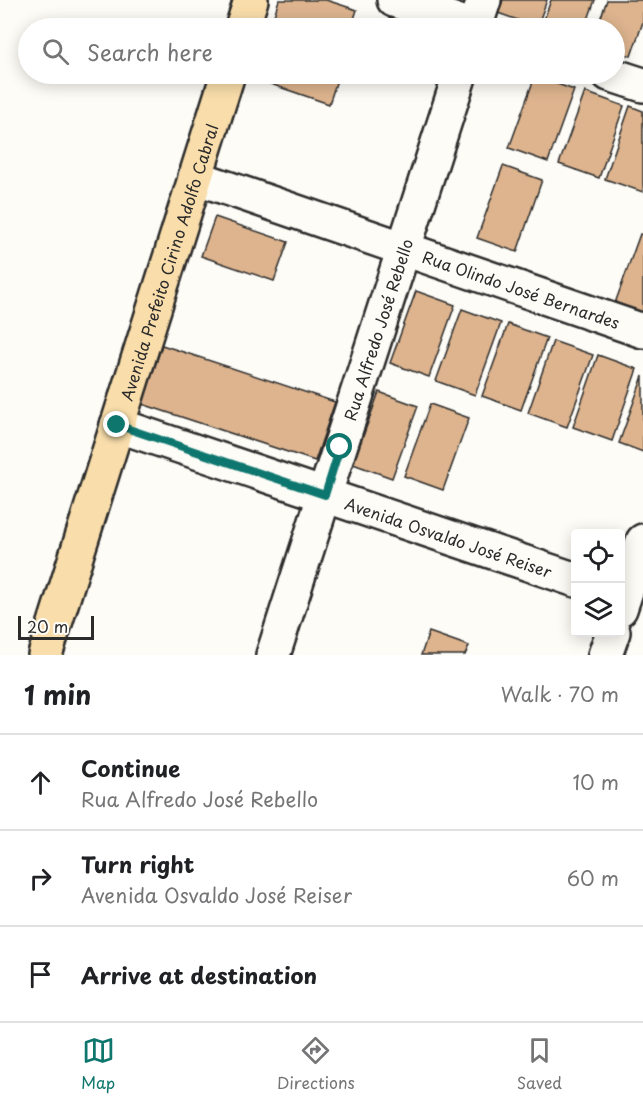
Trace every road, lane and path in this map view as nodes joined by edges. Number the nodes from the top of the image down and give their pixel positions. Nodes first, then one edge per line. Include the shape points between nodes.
1 (251, 0) edge
2 (394, 0) edge
3 (484, 0) edge
4 (245, 18) edge
5 (447, 18) edge
6 (479, 18) edge
7 (625, 79) edge
8 (225, 84) edge
9 (457, 84) edge
10 (643, 85) edge
11 (195, 177) junction
12 (404, 249) junction
13 (643, 331) edge
14 (117, 425) junction
15 (325, 495) junction
16 (643, 541) edge
17 (571, 578) edge
18 (627, 601) edge
19 (612, 637) edge
20 (45, 655) edge
21 (273, 655) edge
22 (605, 655) edge

1 - 4 main road
2 - 5 street
3 - 6 street
7 - 10 street
8 - 11 main road, Avenida Prefeito Cirino Adolfo Cabral
9 - 12 street, Rua Alfredo José Rebello
11 - 12 street, Rua Olindo José Bernardes
11 - 14 main road, Avenida Prefeito Cirino Adolfo Cabral
12 - 13 street, Rua Olindo José Bernardes
12 - 15 street, Rua Alfredo José Rebello
14 - 15 street, Avenida Osvaldo José Reiser
14 - 20 main road, Avenida Prefeito Cirino Adolfo Cabral
15 - 17 street, Avenida Osvaldo José Reiser
15 - 21 street, Rua Alfredo José Rebello
16 - 18 street
19 - 22 street

